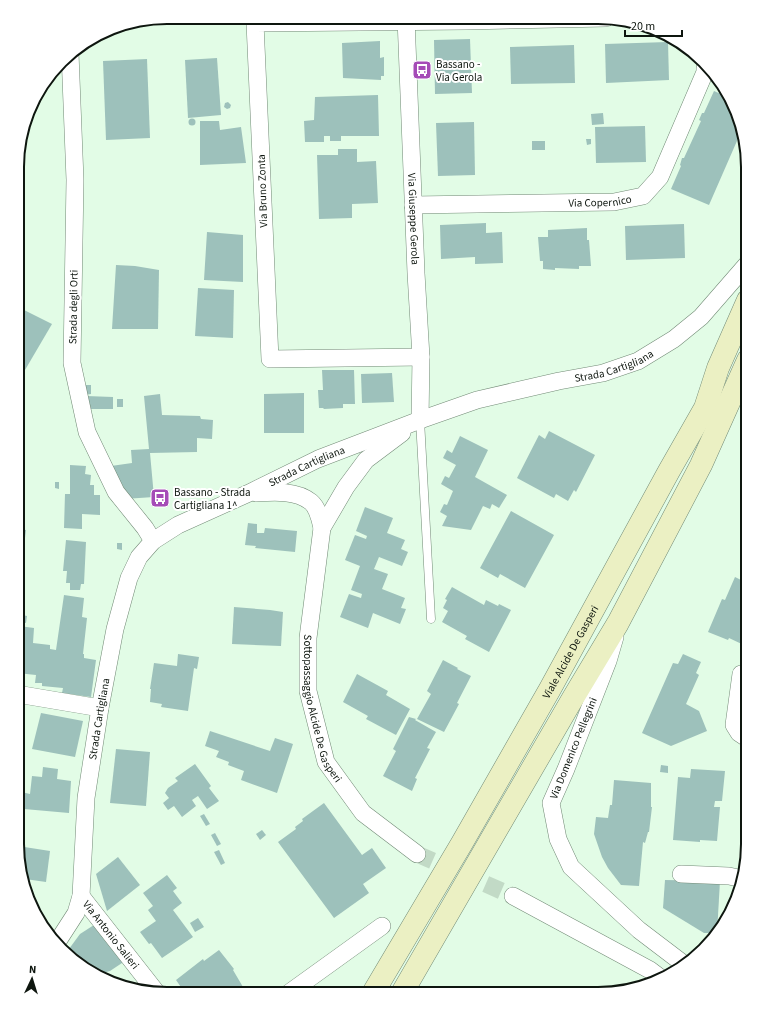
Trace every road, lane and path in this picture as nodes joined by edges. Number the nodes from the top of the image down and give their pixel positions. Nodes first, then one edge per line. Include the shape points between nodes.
1 (255, 24) edge
2 (406, 24) edge
3 (70, 62) edge
4 (705, 73) edge
5 (413, 205) junction
6 (741, 271) edge
7 (741, 336) edge
8 (421, 357) junction
9 (735, 366) edge
10 (420, 420) junction
11 (249, 493) junction
12 (322, 528) junction
13 (153, 541) junction
14 (431, 620) dead end
15 (618, 623) junction
16 (741, 674) dead end
17 (24, 695) edge
18 (100, 708) junction
19 (741, 734) edge
20 (417, 854) tunnel mouth
21 (681, 874) dead end
22 (737, 877) edge
23 (81, 896) junction
24 (512, 896) tunnel mouth
25 (382, 926) dead end
26 (60, 938) edge
27 (680, 961) edge
28 (656, 974) edge
29 (152, 986) edge
30 (297, 987) edge
31 (377, 987) edge
32 (405, 987) edge

1 - 8 street, Via Bruno Zonta via 270,359
2 - 5 street, Via Giuseppe Gerola
3 - 13 street, Strada degli Orti via 75,180 72,363 88,432 116,492
4 - 5 street, Via Copernico via 660,177 643,196 614,202
5 - 8 street, Via Giuseppe Gerola
6 - 10 street, Strada Cartigliana via 701,317 674,339 638,361 603,373 477,400
7 - 9 main road, Viale Alcide De Gasperi
8 - 10 street, Via Giuseppe Gerola
9 - 15 main road, Viale Alcide De Gasperi via 701,465
9 - 31 main road, Viale Alcide De Gasperi via 705,408 550,689
10 - 11 street, Strada Cartigliana via 318,459
10 - 12 street, Sottopassaggio Alcide De Gasperi via 366,460 346,487
10 - 14 lane
11 - 12 street, Sottopassaggio Alcide De Gasperi via 277,492 296,495 311,503 319,514
11 - 13 street, Strada Cartigliana via 178,525
12 - 20 street, Sottopassaggio Alcide De Gasperi via 308,638 308,691 326,762 363,813
13 - 18 street, Strada Cartigliana via 139,557 129,578 115,629
15 - 27 street, Via Domenico Pellegrini via 608,661 551,803 558,839 571,867 639,930
15 - 32 main road, Viale Alcide De Gasperi
16 - 19 street via 734,725
17 - 18 street
18 - 23 street, Strada Cartigliana via 86,798
21 - 22 street
23 - 26 street, Strada Cartigliana via 76,913
23 - 29 street, Via Antonio Salieri
24 - 28 street
25 - 30 street

